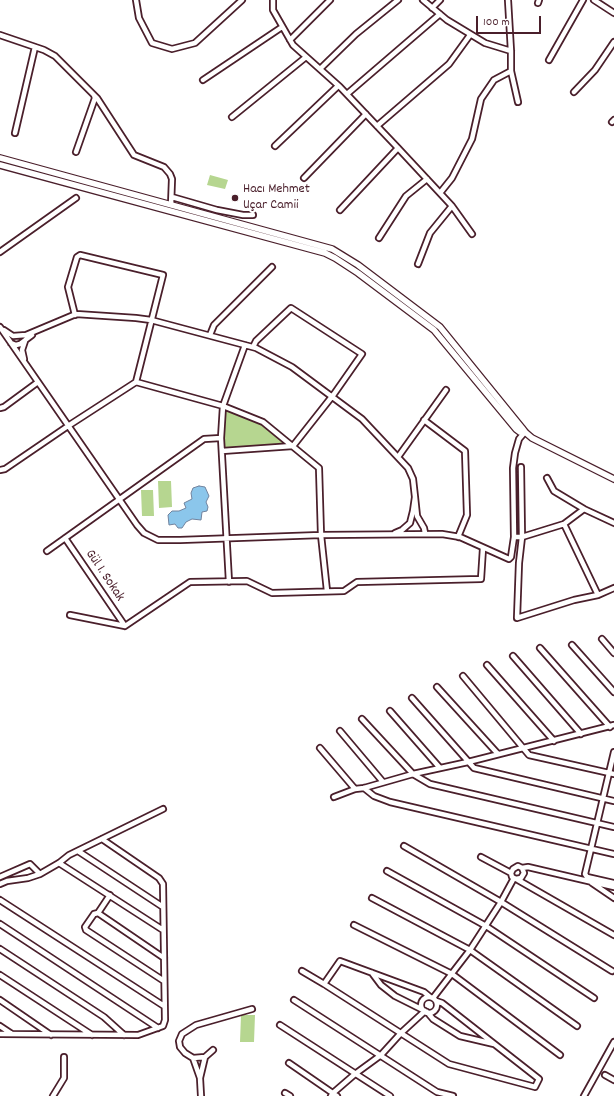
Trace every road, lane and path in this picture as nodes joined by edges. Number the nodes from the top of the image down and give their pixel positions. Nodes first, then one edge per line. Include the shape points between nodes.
1 (136, 0) edge
2 (242, 0) edge
3 (273, 0) edge
4 (330, 0) edge
5 (398, 0) edge
6 (422, 0) edge
7 (440, 0) edge
8 (508, 0) edge
9 (583, 0) edge
10 (594, 0) edge
11 (432, 8) junction
12 (614, 13) edge
13 (440, 14) junction
14 (282, 27) junction
15 (0, 35) edge
16 (470, 35) junction
17 (290, 40) junction
18 (614, 42) edge
19 (35, 47) junction
20 (511, 51) junction
21 (306, 57) junction
22 (549, 60) dead end
23 (320, 70) junction
24 (511, 72) junction
25 (203, 80) dead end
26 (338, 86) junction
27 (574, 92) dead end
28 (347, 94) junction
29 (94, 95) junction
30 (518, 102) dead end
31 (366, 114) junction
32 (232, 117) dead end
33 (377, 126) junction
34 (15, 133) dead end
35 (275, 146) dead end
36 (398, 148) junction
37 (76, 152) dead end
38 (0, 158) edge
39 (0, 164) edge
40 (304, 178) dead end
41 (427, 179) junction
42 (440, 192) junction
43 (76, 198) dead end
44 (172, 198) junction
45 (171, 205) junction
46 (452, 206) junction
47 (340, 210) dead end
48 (253, 215) dead end
49 (472, 234) dead end
50 (380, 238) dead end
51 (311, 246) junction
52 (0, 252) edge
53 (418, 264) dead end
54 (272, 267) dead end
55 (74, 315) junction
56 (151, 320) junction
57 (0, 328) edge
58 (37, 332) junction
59 (210, 335) junction
60 (27, 339) junction
61 (11, 343) junction
62 (245, 345) junction
63 (253, 347) junction
64 (25, 363) junction
65 (38, 382) junction
66 (136, 382) junction
67 (446, 390) dead end
68 (332, 396) junction
69 (222, 406) junction
70 (0, 408) edge
71 (424, 420) junction
72 (68, 426) junction
73 (525, 432) junction
74 (221, 438) junction
75 (293, 446) junction
76 (222, 452) junction
77 (398, 457) junction
78 (521, 467) dead end
79 (0, 470) edge
80 (547, 478) dead end
81 (614, 480) edge
82 (415, 497) junction
83 (120, 500) junction
84 (584, 509) junction
85 (411, 520) junction
86 (614, 523) edge
87 (564, 524) junction
88 (393, 533) junction
89 (418, 533) junction
90 (425, 533) junction
91 (321, 535) junction
92 (458, 537) junction
93 (522, 537) junction
94 (65, 538) junction
95 (226, 538) junction
96 (514, 538) junction
97 (483, 548) junction
98 (47, 551) dead end
99 (229, 582) junction
100 (614, 588) edge
101 (327, 591) junction
102 (598, 595) junction
103 (70, 615) dead end
104 (125, 626) junction
105 (602, 639) dead end
106 (572, 645) dead end
107 (540, 648) dead end
108 (614, 652) edge
109 (513, 656) dead end
110 (487, 665) dead end
111 (463, 676) dead end
112 (437, 686) dead end
113 (614, 692) edge
114 (412, 698) dead end
115 (390, 711) dead end
116 (362, 719) dead end
117 (612, 726) edge
118 (340, 731) dead end
119 (581, 734) junction
120 (554, 741) junction
121 (320, 748) dead end
122 (524, 748) junction
123 (614, 752) edge
124 (498, 754) junction
125 (468, 762) junction
126 (440, 768) junction
127 (413, 774) junction
128 (612, 774) edge
129 (383, 782) junction
130 (364, 788) junction
131 (355, 789) junction
132 (334, 797) dead end
133 (603, 798) junction
134 (614, 800) edge
135 (163, 808) dead end
136 (597, 823) junction
137 (614, 827) edge
138 (102, 839) junction
139 (404, 846) dead end
140 (591, 849) junction
141 (78, 851) junction
142 (614, 854) edge
143 (481, 857) dead end
144 (59, 863) junction
145 (522, 868) junction
146 (387, 871) dead end
147 (511, 873) junction
148 (40, 874) junction
149 (0, 877) edge
150 (516, 879) junction
151 (589, 881) junction
152 (614, 883) edge
153 (0, 884) edge
154 (614, 887) edge
155 (110, 895) junction
156 (372, 898) dead end
157 (614, 898) edge
158 (0, 900) edge
159 (501, 902) junction
160 (163, 907) junction
161 (98, 914) junction
162 (0, 924) edge
163 (354, 925) dead end
164 (486, 926) junction
165 (163, 930) junction
166 (614, 935) edge
167 (0, 949) edge
168 (470, 950) junction
169 (164, 958) junction
170 (302, 971) dead end
171 (612, 971) dead end
172 (372, 973) junction
173 (452, 974) junction
174 (0, 975) edge
175 (164, 981) junction
176 (324, 984) junction
177 (594, 998) dead end
178 (433, 999) junction
179 (0, 1000) edge
180 (294, 1000) dead end
181 (164, 1006) junction
182 (252, 1009) dead end
183 (425, 1011) junction
184 (280, 1025) dead end
185 (0, 1026) edge
186 (577, 1026) dead end
187 (158, 1028) junction
188 (401, 1033) junction
189 (0, 1034) edge
190 (12, 1034) junction
191 (51, 1035) junction
192 (92, 1035) junction
193 (124, 1035) junction
194 (614, 1042) edge
195 (496, 1045) junction
196 (213, 1050) dead end
197 (381, 1055) junction
198 (560, 1055) dead end
199 (64, 1057) dead end
200 (205, 1057) junction
201 (193, 1058) junction
202 (289, 1063) dead end
203 (354, 1074) junction
204 (605, 1075) dead end
205 (200, 1078) junction
206 (614, 1080) edge
207 (285, 1093) dead end
208 (334, 1095) edge
209 (53, 1096) edge
210 (201, 1096) edge
211 (290, 1096) edge
212 (390, 1096) edge
213 (453, 1096) edge
214 (584, 1096) edge

1 - 2 street via 139,18 152,43 172,49 195,43
3 - 14 street via 273,10
4 - 17 street
5 - 23 street via 356,34
6 - 11 street
7 - 11 street
8 - 20 street
9 - 22 street
10 - 12 street
11 - 13 street
13 - 16 street
13 - 28 street
14 - 17 street
14 - 25 street
15 - 19 street
16 - 20 street
16 - 33 street via 449,64
17 - 21 street
18 - 27 street via 595,70
19 - 29 street via 55,56
19 - 34 street
20 - 24 street
21 - 23 street
21 - 32 street
23 - 26 street
24 - 30 street
24 - 42 street via 494,80 481,99 472,139 452,178
26 - 28 street
26 - 35 street
28 - 31 street
29 - 37 street
29 - 44 street via 134,155 164,167 170,174
31 - 33 street
31 - 40 street
33 - 36 street
36 - 41 street
36 - 47 street
38 - 45 main road
39 - 51 main road
41 - 42 street
41 - 50 street via 406,196
42 - 46 street
43 - 52 street
44 - 45 street
44 - 48 street via 217,210
45 - 51 main road
46 - 49 street
46 - 53 street via 430,233
51 - 73 main road via 332,249 343,255 440,327
54 - 59 street via 214,325
55 - 56 street
55 - 56 street via 68,287 77,257 80,255 163,275
55 - 58 street
56 - 59 street
56 - 66 street
57 - 58 street via 17,337
57 - 61 street
58 - 60 street
59 - 62 street
60 - 61 street via 18,345
60 - 64 street via 22,350
61 - 64 street
62 - 63 street
62 - 69 street
63 - 68 street via 292,367
63 - 68 street via 256,341 291,308 362,354
64 - 65 street
65 - 70 street
65 - 72 street
66 - 69 street
66 - 72 street
67 - 71 street
68 - 75 street
68 - 77 street via 362,419
69 - 74 street
69 - 75 street via 263,422
71 - 77 street
71 - 92 street via 465,452 467,515
72 - 79 street via 6,469
72 - 83 street
73 - 81 main road
73 - 96 street via 519,439 513,468
74 - 76 street
74 - 83 street via 204,439
75 - 76 street
75 - 91 street via 319,468
76 - 95 street
77 - 82 street via 412,474
78 - 93 street
80 - 84 street via 554,491
82 - 85 street
82 - 90 street via 417,516
83 - 94 street
83 - 95 street via 141,529 152,538 166,541
84 - 86 street
84 - 87 street
85 - 88 street via 402,530
85 - 89 street via 410,528
87 - 93 street
87 - 102 street
88 - 89 street
88 - 91 street
89 - 90 street
90 - 92 street
91 - 95 street
91 - 101 street
92 - 97 street
93 - 96 street
93 - 102 street via 517,618
94 - 98 street
94 - 104 street, Gül 1. Sokak
95 - 99 street
96 - 97 street via 509,559
97 - 101 street via 481,579 357,582 344,590
99 - 101 street via 247,581 272,593
99 - 104 street via 190,582
100 - 102 street
103 - 104 street
105 - 108 street
106 - 113 street
107 - 117 street
109 - 119 street
110 - 120 street
111 - 122 street
112 - 124 street
114 - 125 street
115 - 126 street
116 - 127 street
117 - 119 street
118 - 129 street
119 - 120 street
120 - 122 street
121 - 131 street
122 - 124 street
122 - 128 street via 529,755
123 - 128 street
124 - 125 street
125 - 126 street
125 - 133 street via 474,768
126 - 127 street
127 - 129 street
127 - 136 street via 430,784
128 - 133 street
129 - 130 street
130 - 131 street
130 - 140 street via 374,796 390,802
131 - 132 street
133 - 134 street
133 - 136 street
135 - 138 street
136 - 137 street
136 - 140 street
138 - 141 street
138 - 160 street via 159,878 164,884
139 - 159 street
140 - 142 street
140 - 152 street via 585,874 587,877
141 - 144 street
141 - 160 street
143 - 147 street
144 - 148 street
144 - 155 street
145 - 147 street via 516,866
145 - 150 street via 524,875
145 - 151 street via 528,866
146 - 164 street
147 - 150 street
148 - 149 street via 30,864
148 - 153 street via 7,880
150 - 159 street
150 - 166 street
151 - 154 street
151 - 157 street
155 - 161 street
155 - 165 street
156 - 168 street
158 - 181 street
159 - 164 street
159 - 171 street
160 - 165 street
161 - 169 street
161 - 175 street via 94,914 85,926 86,930
162 - 187 street
163 - 173 street
164 - 168 street
164 - 177 street
165 - 169 street
167 - 193 street via 104,1017
168 - 173 street
168 - 186 street
169 - 175 street
170 - 176 street
172 - 176 street via 340,961
172 - 178 street via 424,992
172 - 183 street via 381,985 395,996
173 - 178 street
173 - 198 street
174 - 192 street
175 - 181 street
176 - 188 street
178 - 183 street via 437,1006 434,1010
178 - 183 street via 422,1000 421,1005
178 - 195 street via 442,1003
179 - 191 street
180 - 197 street
181 - 187 street via 165,1020 163,1026
182 - 201 street via 196,1025 182,1034 180,1047
183 - 188 street
183 - 195 street via 460,1036
184 - 203 street
185 - 190 street
187 - 193 street via 138,1035
188 - 195 street via 449,1064 535,1087 539,1079
188 - 197 street
189 - 190 street
190 - 191 street
191 - 192 street
192 - 193 street
194 - 214 street
196 - 200 street
197 - 203 street
197 - 213 street via 437,1092
199 - 209 street via 64,1078
200 - 201 street
200 - 205 street
201 - 205 street
202 - 208 street
203 - 208 street
203 - 212 street
204 - 206 street
205 - 210 street
207 - 211 street

